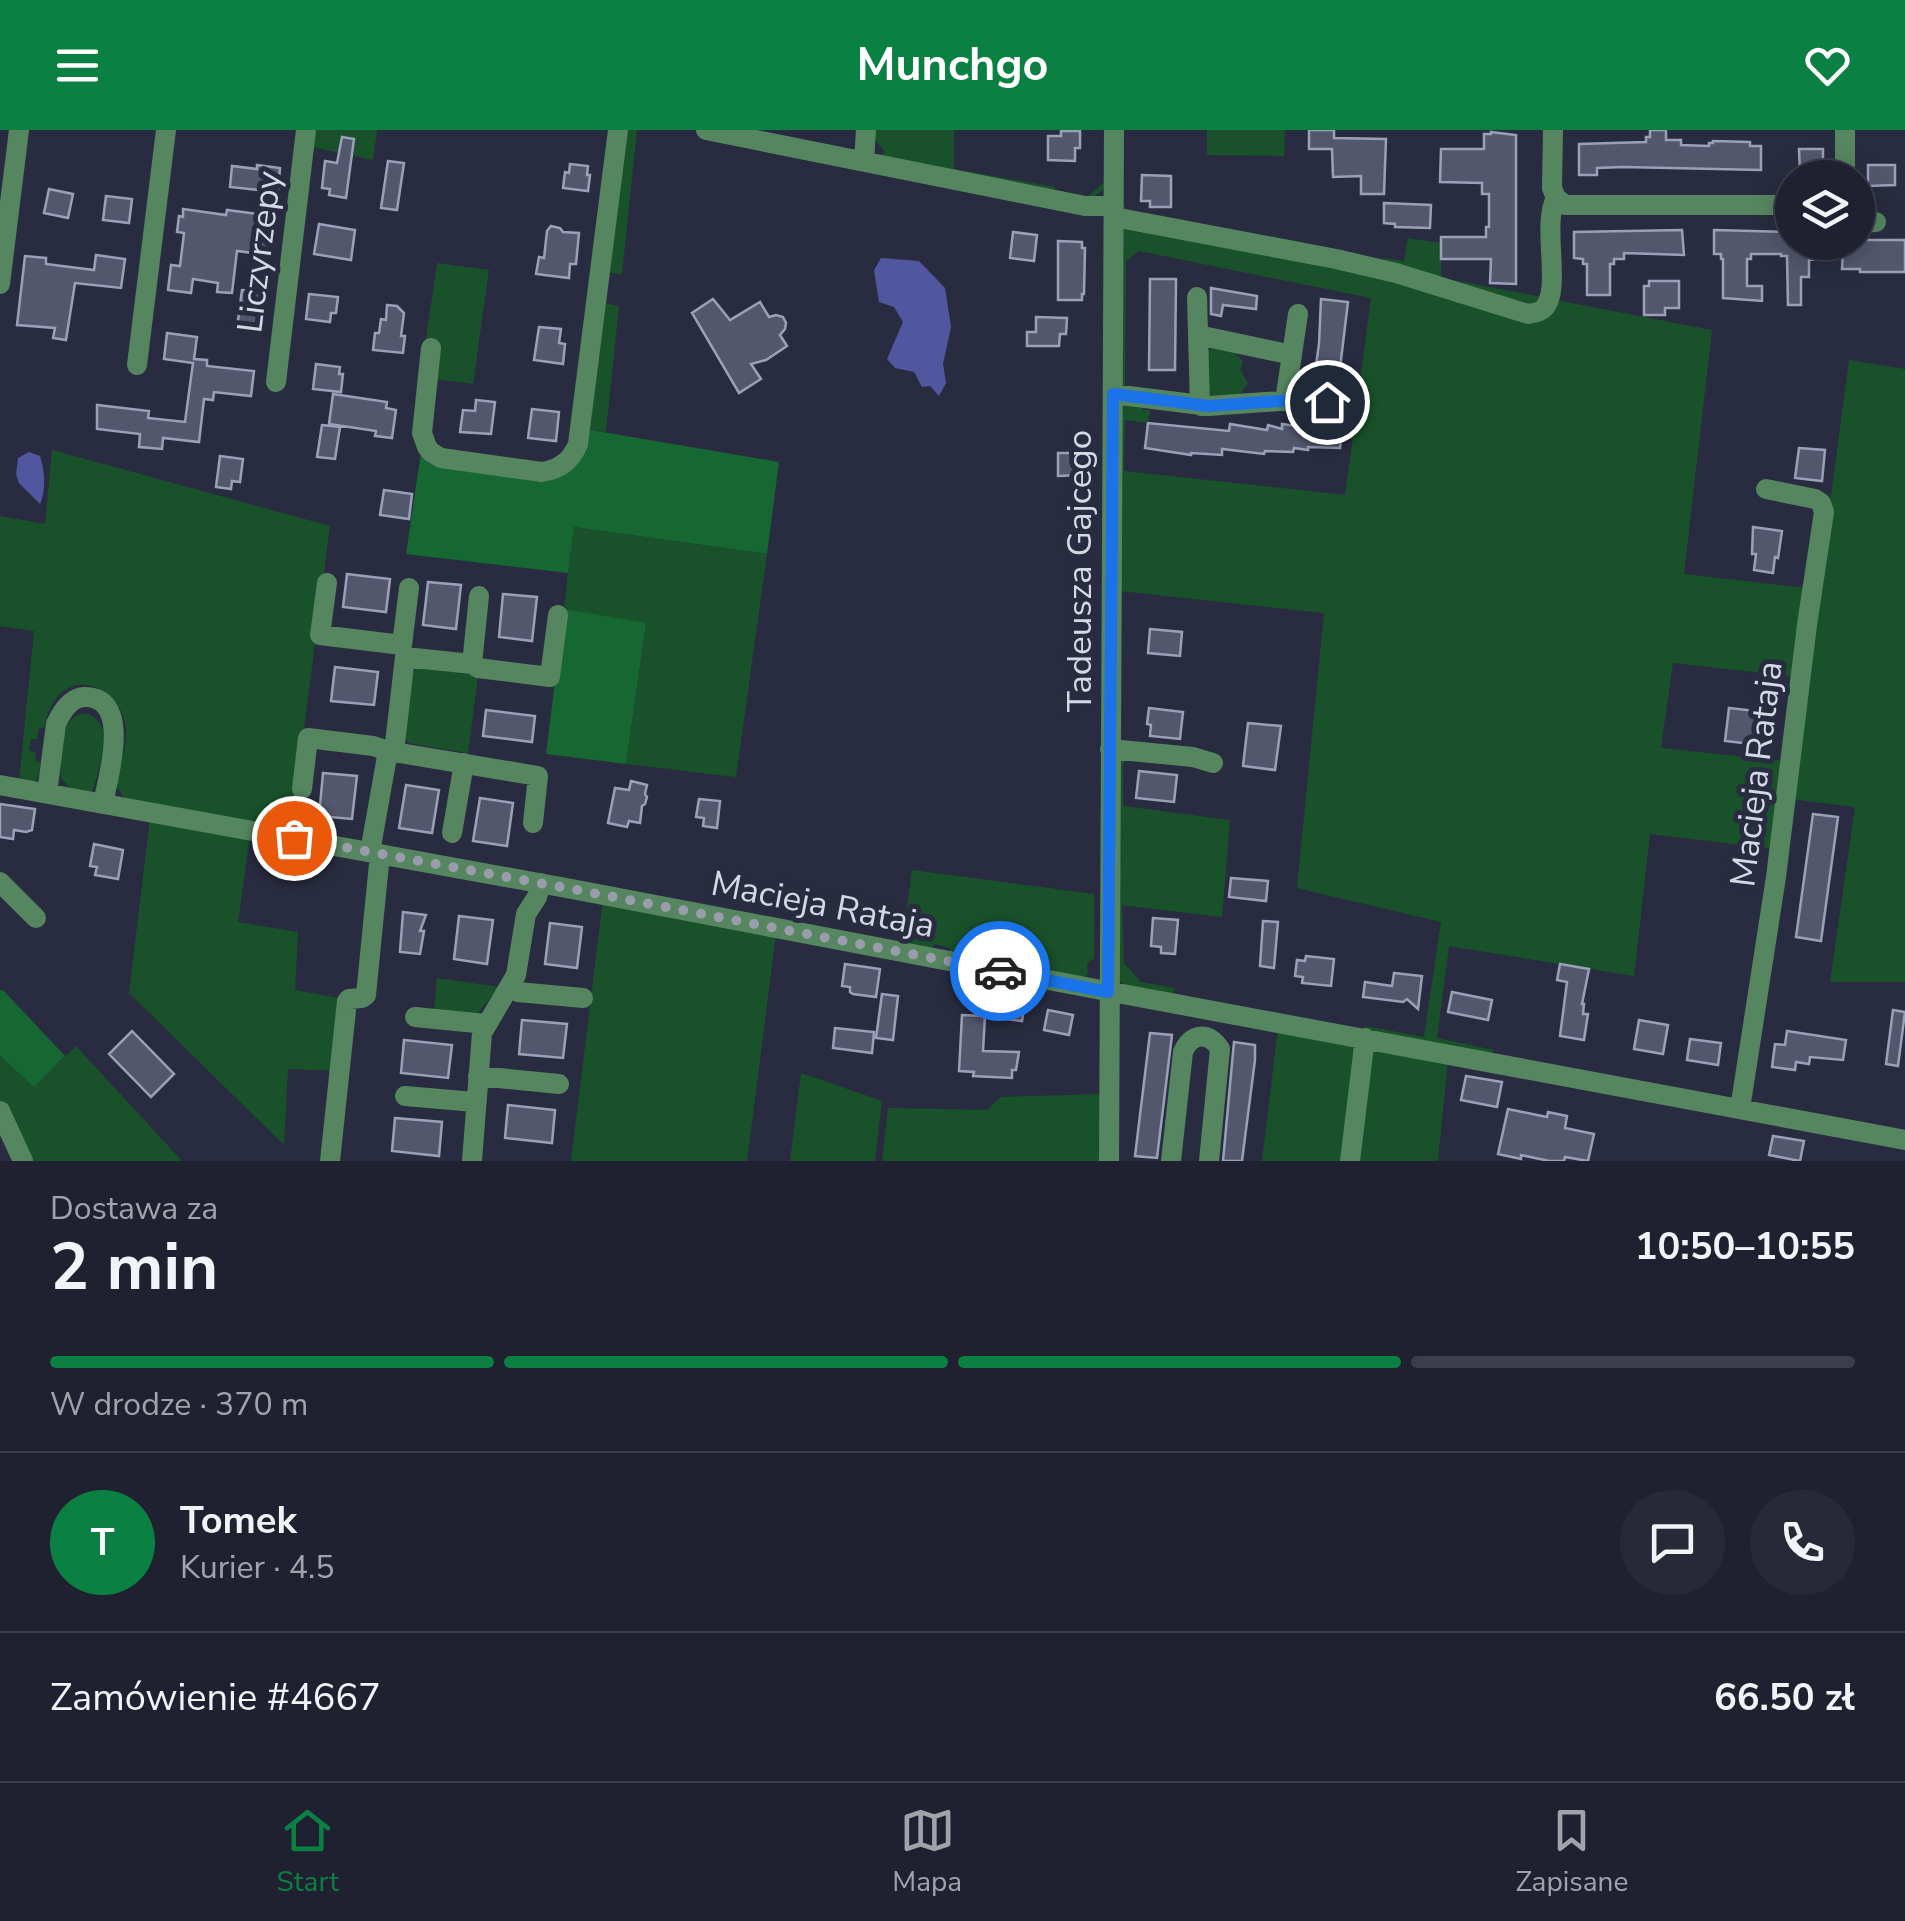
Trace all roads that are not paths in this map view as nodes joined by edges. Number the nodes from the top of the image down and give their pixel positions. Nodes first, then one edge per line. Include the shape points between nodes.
1 (19, 130) edge
2 (166, 130) edge
3 (306, 130) edge
4 (618, 130) edge
5 (706, 130) edge
6 (866, 130) edge
7 (1114, 130) edge
8 (1552, 130) edge
9 (1845, 130) edge
10 (1845, 160) edge
11 (864, 161) junction
12 (1556, 198) junction
13 (1775, 205) edge
14 (1114, 212) junction
15 (0, 284) edge
16 (1197, 296) dead end
17 (1298, 314) dead end
18 (1198, 335) junction
19 (432, 348) dead end
20 (1292, 355) junction
21 (138, 365) dead end
22 (276, 382) dead end
23 (1113, 394) junction
24 (1285, 401) junction
25 (1327, 402) dead end
26 (1200, 406) junction
27 (1766, 490) dead end
28 (327, 583) dead end
29 (409, 588) dead end
30 (480, 596) dead end
31 (558, 615) dead end
32 (401, 651) junction
33 (472, 664) junction
34 (1110, 748) junction
35 (391, 751) junction
36 (1213, 763) dead end
37 (464, 764) junction
38 (0, 785) edge
39 (302, 789) dead end
40 (47, 793) junction
41 (103, 803) junction
42 (533, 823) dead end
43 (452, 833) dead end
44 (375, 853) junction
45 (0, 882) edge
46 (541, 883) junction
47 (36, 918) dead end
48 (510, 986) junction
49 (1108, 992) junction
50 (583, 998) dead end
51 (1211, 1010) junction
52 (415, 1017) dead end
53 (486, 1024) junction
54 (1206, 1036) junction
55 (1365, 1038) junction
56 (478, 1076) junction
57 (558, 1084) dead end
58 (405, 1096) dead end
59 (476, 1102) junction
60 (1740, 1109) junction
61 (0, 1111) edge
62 (1905, 1140) edge
63 (23, 1161) edge
64 (330, 1161) edge
65 (472, 1161) edge
66 (1108, 1161) edge
67 (1171, 1161) edge
68 (1209, 1161) edge
69 (1350, 1161) edge

1 - 15 street
2 - 21 street
3 - 22 street, Liczyrzepy
4 - 19 street via 578,444 568,462 542,472 431,452 422,432
5 - 11 street
6 - 11 street
7 - 14 street, Tadeusza Gajcego
8 - 12 street
9 - 10 street
11 - 14 street
12 - 13 street via 1570,206
12 - 14 street via 1550,210 1550,294 1540,311 1522,314 1396,273
14 - 23 street, Tadeusza Gajcego
16 - 18 street
17 - 20 street
18 - 20 street
18 - 26 street
20 - 24 street
23 - 26 street, Tadeusza Gajcego
23 - 34 street, Tadeusza Gajcego
24 - 25 street, Tadeusza Gajcego
24 - 26 street, Tadeusza Gajcego
27 - 60 street, Macieja Rataja via 1815,499 1824,512
28 - 32 street via 320,636
29 - 32 street
30 - 33 street
31 - 33 street via 550,677
32 - 33 street
32 - 35 street
34 - 36 street, Tadeusza Gajcego
34 - 49 street, Tadeusza Gajcego
35 - 37 street
35 - 39 street via 308,738
35 - 44 street
37 - 42 street via 538,776
37 - 43 street
38 - 40 street, Macieja Rataja
40 - 41 street, Macieja Rataja
40 - 41 street via 56,724 69,705 87,697 113,719
41 - 44 street, Macieja Rataja
44 - 46 street, Macieja Rataja
44 - 64 street via 366,994 346,1002
45 - 47 street
46 - 48 street via 526,914
46 - 49 street, Macieja Rataja
48 - 50 street
48 - 53 street
49 - 51 street, Macieja Rataja
49 - 66 street, Tadeusza Gajcego
51 - 54 street
51 - 55 street, Macieja Rataja
52 - 53 street
53 - 56 street
54 - 67 street via 1184,1048
54 - 68 street via 1221,1054
55 - 60 street, Macieja Rataja
55 - 69 street
56 - 57 street
56 - 59 street
58 - 59 street
59 - 65 street
60 - 62 street, Macieja Rataja
61 - 63 street

